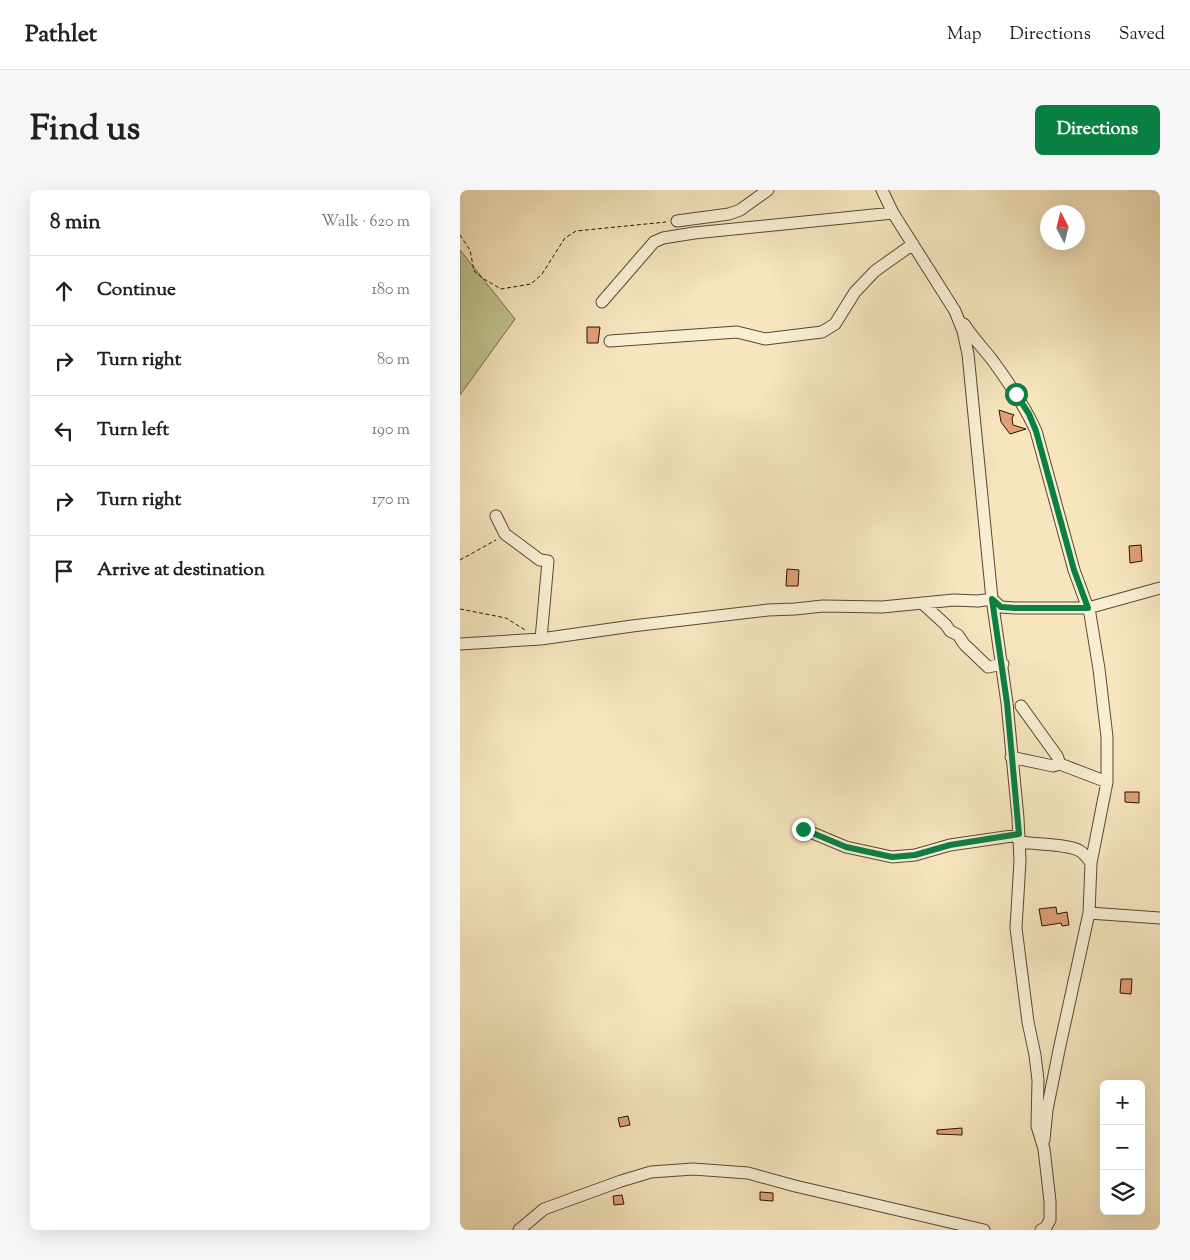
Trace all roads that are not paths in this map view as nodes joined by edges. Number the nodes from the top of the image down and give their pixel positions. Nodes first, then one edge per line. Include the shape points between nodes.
1 (768, 190) edge
2 (882, 190) edge
3 (894, 213) junction
4 (677, 221) road end
5 (913, 244) junction
6 (602, 302) dead end
7 (955, 311) junction
8 (610, 340) dead end
9 (496, 516) dead end
10 (1160, 587) edge
11 (992, 599) junction
12 (922, 603) junction
13 (1088, 608) junction
14 (540, 639) junction
15 (460, 644) edge
16 (1003, 664) junction
17 (1021, 706) dead end
18 (1011, 757) junction
19 (1060, 764) junction
20 (1107, 782) junction
21 (803, 829) dead end
22 (1019, 838) junction
23 (1091, 863) junction
24 (1089, 913) junction
25 (1160, 918) edge
26 (1044, 1149) junction
27 (1044, 1229) edge
28 (519, 1230) edge
29 (984, 1230) edge

1 - 4 street via 729,214
2 - 3 street
3 - 5 street
3 - 6 street via 663,238 654,242
5 - 7 street
5 - 8 street via 875,271 856,292 835,324 822,332 764,339 737,332
7 - 11 street via 968,354
7 - 13 street via 1029,414
9 - 14 street via 505,534 540,560 548,562
10 - 13 street
11 - 12 street
11 - 13 street via 1001,607
11 - 16 street
12 - 14 street via 755,611
12 - 16 street via 988,667
13 - 20 street via 1100,669
14 - 15 street
16 - 18 street
17 - 19 street
18 - 19 street via 1053,766
18 - 22 street
19 - 20 street
20 - 23 street
21 - 22 street via 846,847 892,857 915,855 950,845
22 - 23 street via 1067,846 1084,854
22 - 26 street via 1017,937 1038,1080 1038,1126
23 - 24 street
24 - 25 street
24 - 26 street via 1048,1102
26 - 27 street via 1050,1200 1050,1220
28 - 29 street via 544,1209 620,1181 651,1172 693,1169 748,1172

